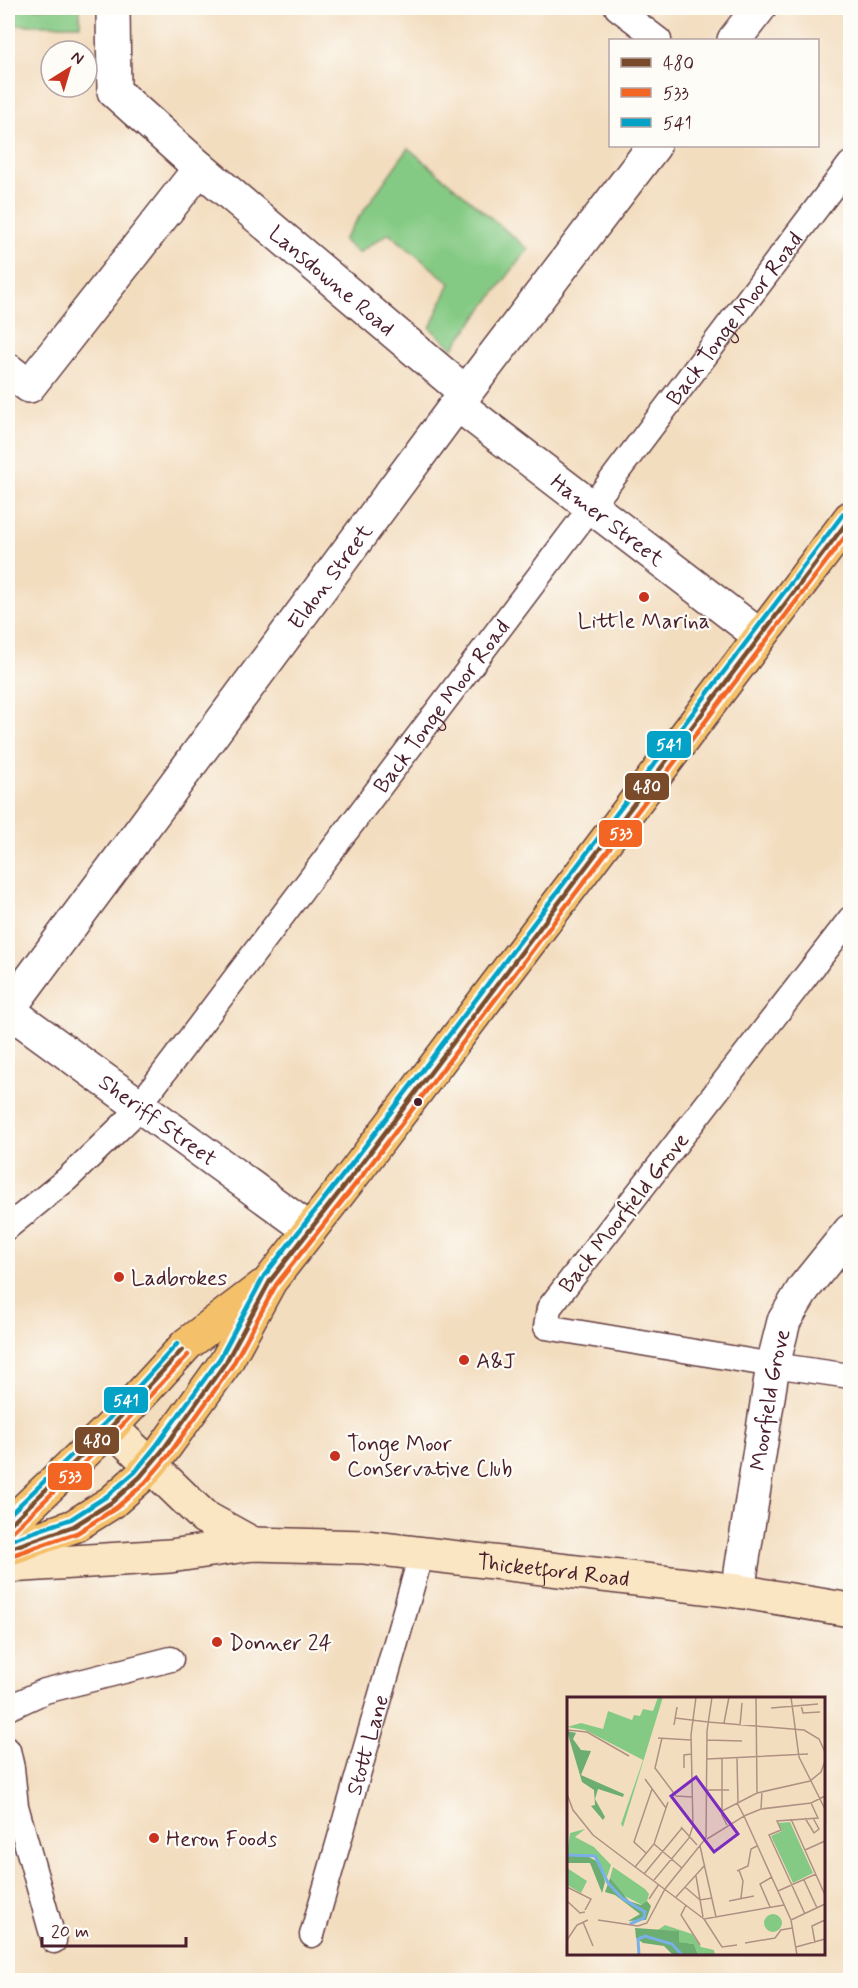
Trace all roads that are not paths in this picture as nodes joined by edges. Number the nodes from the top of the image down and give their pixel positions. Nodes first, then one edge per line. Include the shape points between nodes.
1 (113, 8) edge
2 (617, 8) edge
3 (759, 8) edge
4 (658, 39) edge
5 (735, 39) edge
6 (653, 147) edge
7 (850, 164) edge
8 (200, 168) junction
9 (8, 370) edge
10 (461, 398) junction
11 (592, 507) junction
12 (850, 518) edge
13 (760, 636) junction
14 (850, 919) edge
15 (8, 1010) edge
16 (139, 1105) junction
17 (8, 1227) edge
18 (310, 1230) junction
19 (850, 1232) edge
20 (270, 1281) junction
21 (773, 1365) junction
22 (850, 1376) edge
23 (111, 1428) junction
24 (150, 1466) junction
25 (8, 1526) edge
26 (253, 1544) junction
27 (8, 1549) edge
28 (421, 1556) junction
29 (8, 1566) edge
30 (738, 1591) junction
31 (850, 1610) edge
32 (171, 1659) dead end
33 (8, 1708) edge
34 (8, 1750) edge
35 (312, 1935) dead end
36 (54, 1941) dead end

1 - 8 street, Lansdowne Road via 114,91
2 - 4 lane
3 - 5 street
6 - 10 street, Eldon Street
7 - 11 lane, Back Tonge Moor Road
8 - 9 street via 29,386
8 - 10 street, Lansdowne Road
10 - 11 street, Hamer Street
10 - 15 street, Eldon Street
11 - 13 street, Hamer Street
11 - 16 lane, Back Tonge Moor Road
12 - 13 main road
13 - 18 main road
14 - 21 lane, Back Moorfield Grove via 549,1308 546,1327
15 - 16 street, Sheriff Street
16 - 17 lane, Back Tonge Moor Road via 68,1179
16 - 18 street, Sheriff Street
18 - 20 main road
19 - 21 street, Moorfield Grove via 804,1288 784,1321
20 - 23 main road via 187,1344
20 - 24 main road via 226,1362
21 - 22 lane
21 - 30 street, Moorfield Grove
23 - 24 main road, Thicketford Road
23 - 25 main road
24 - 26 main road, Thicketford Road via 204,1517
24 - 27 main road via 112,1502 75,1526
26 - 28 main road, Thicketford Road via 365,1547
26 - 29 main road, Thicketford Road via 170,1556
28 - 30 main road, Thicketford Road
28 - 35 lane, Stott Lane
30 - 31 main road, Thicketford Road
32 - 33 lane via 45,1691
34 - 36 lane via 16,1806

